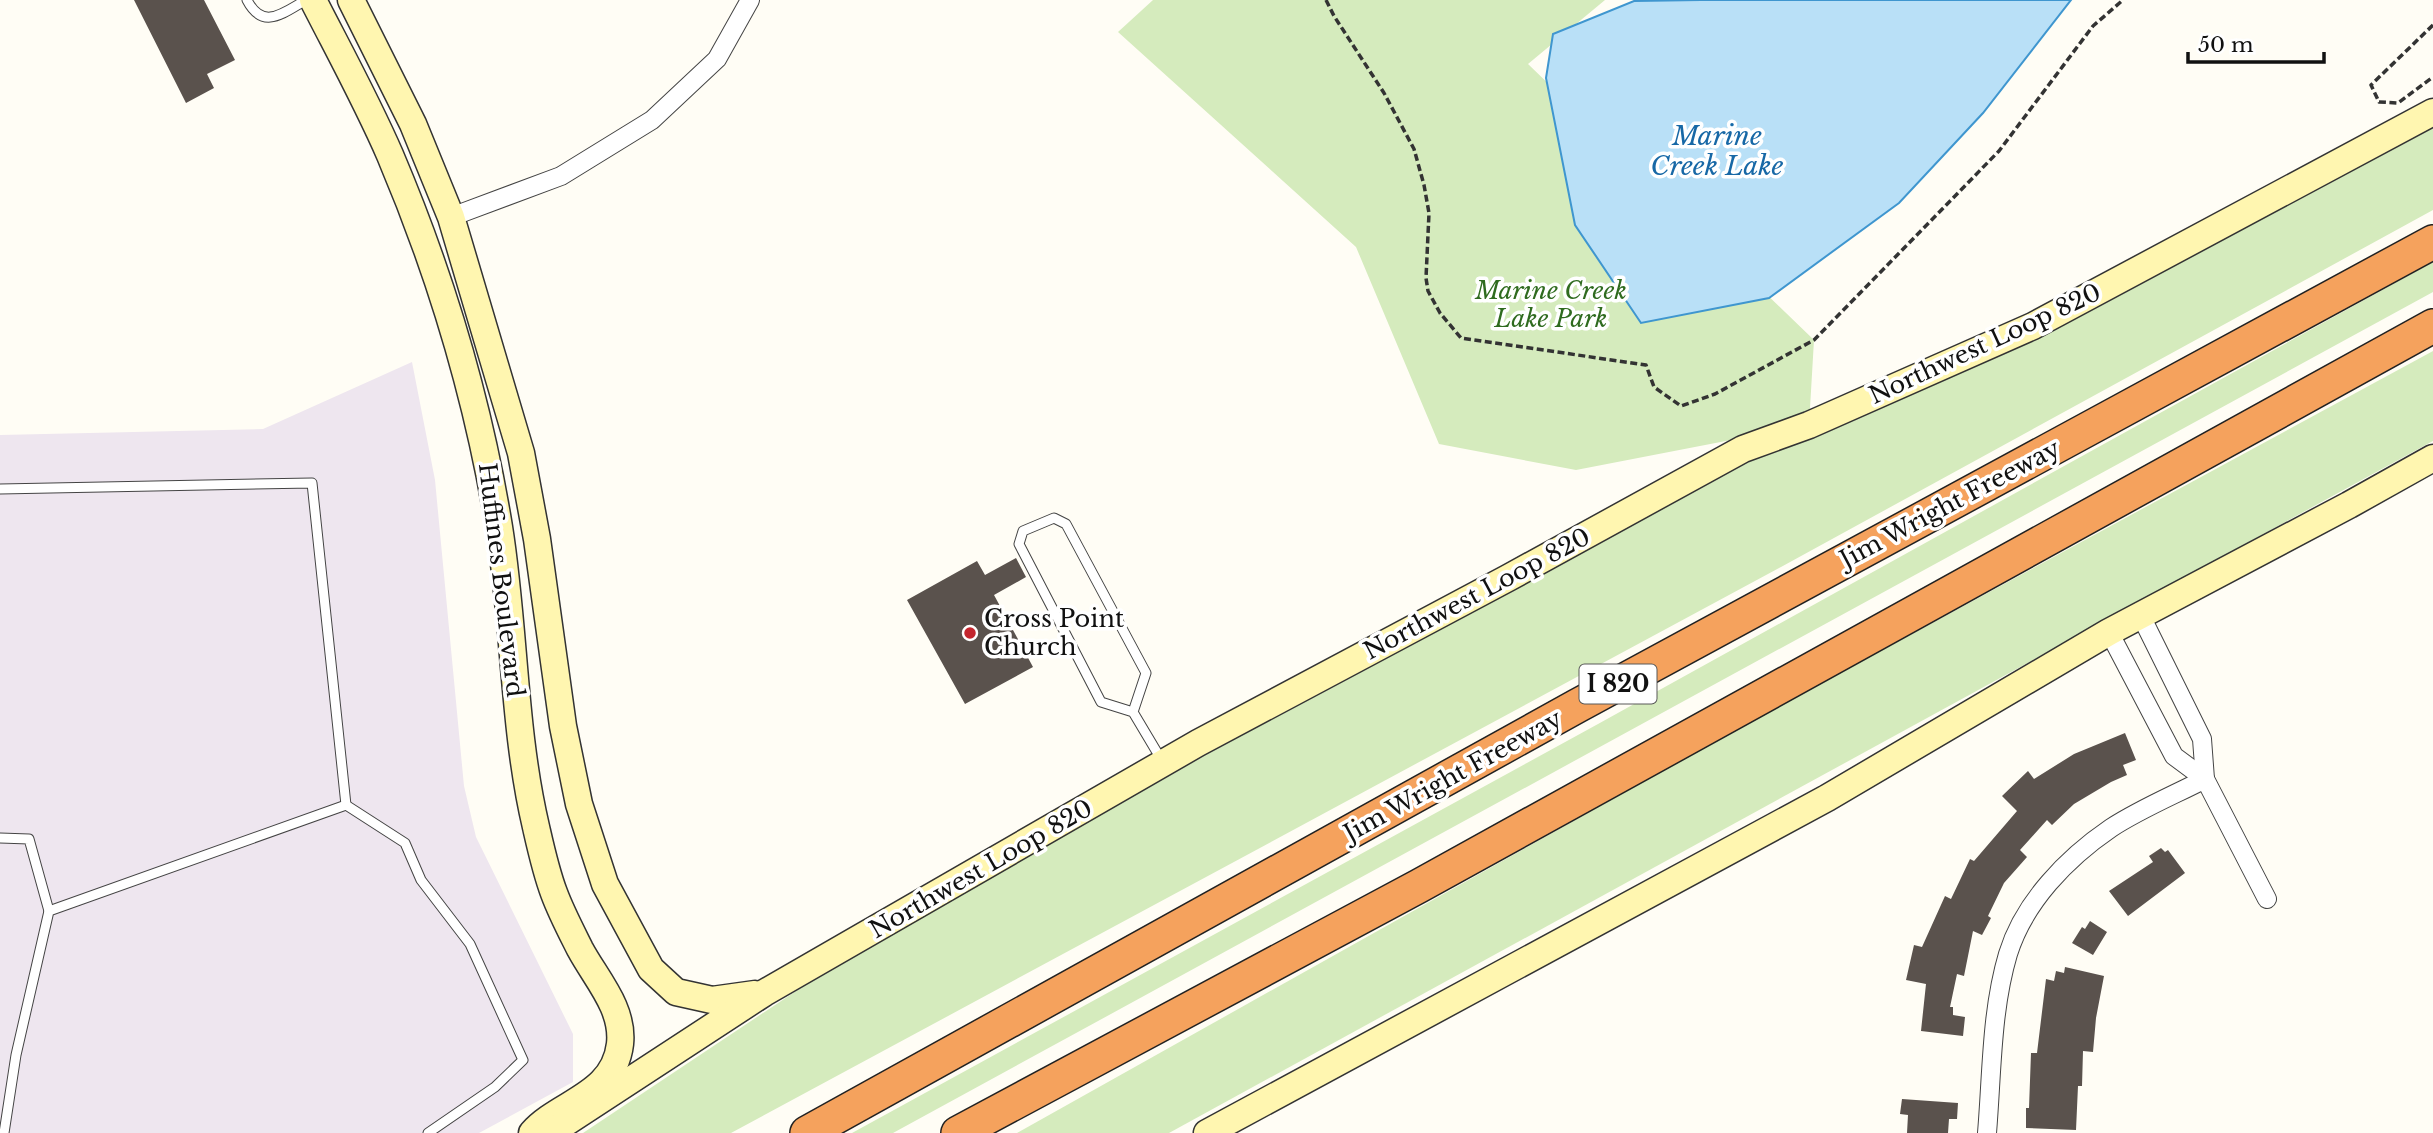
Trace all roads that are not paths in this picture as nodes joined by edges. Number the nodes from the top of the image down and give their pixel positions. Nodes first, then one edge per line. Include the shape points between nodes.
1 (247, 0) edge
2 (306, 0) edge
3 (313, 0) edge
4 (351, 0) edge
5 (751, 0) edge
6 (2433, 112) edge
7 (451, 217) junction
8 (420, 228) junction
9 (2433, 242) edge
10 (2433, 326) edge
11 (2433, 458) edge
12 (0, 489) edge
13 (2141, 616) junction
14 (2109, 632) junction
15 (1133, 712) junction
16 (563, 726) junction
17 (520, 733) junction
18 (1164, 764) junction
19 (2206, 779) junction
20 (346, 806) junction
21 (0, 838) edge
22 (2267, 899) dead end
23 (49, 911) junction
24 (764, 993) junction
25 (4, 1133) edge
26 (429, 1133) edge
27 (532, 1133) edge
28 (550, 1133) edge
29 (807, 1133) edge
30 (958, 1133) edge
31 (1207, 1133) edge
32 (1987, 1133) edge

1 - 2 lane via 252,11 267,18
3 - 8 main road, Huffines Boulevard via 388,151
4 - 7 main road, Huffines Boulevard via 413,124
5 - 7 street via 716,59 652,120 561,176
6 - 18 main road, Northwest Loop 820 via 2033,326 1809,425 1743,449
7 - 8 main road
7 - 16 main road, Huffines Boulevard via 521,453
8 - 17 main road, Huffines Boulevard via 479,419 500,529
9 - 29 highway, Jim Wright Freeway / I 820 via 1625,680
10 - 30 highway via 1419,886
11 - 13 main road
12 - 20 lane via 312,483
13 - 14 main road
13 - 19 street via 2202,739
14 - 19 street via 2174,756
14 - 31 main road via 1827,798
15 - 15 lane via 1101,702 1019,544 1023,531 1054,517 1066,524 1146,673
15 - 18 lane
16 - 17 main road
16 - 24 main road, Huffines Boulevard via 579,804 606,884 651,969 676,992 712,1000
17 - 27 main road, Huffines Boulevard via 536,827 554,892 612,1003 620,1046 611,1070 592,1092
18 - 24 main road, Northwest Loop 820
19 - 22 street
19 - 32 street via 2112,827 2049,882 2025,915 2009,952 1999,996
20 - 23 lane
20 - 26 lane via 405,843 421,880 470,944 523,1060 495,1087
21 - 23 lane via 29,839
23 - 25 lane via 16,1055
24 - 28 main road, Northwest Loop 820

